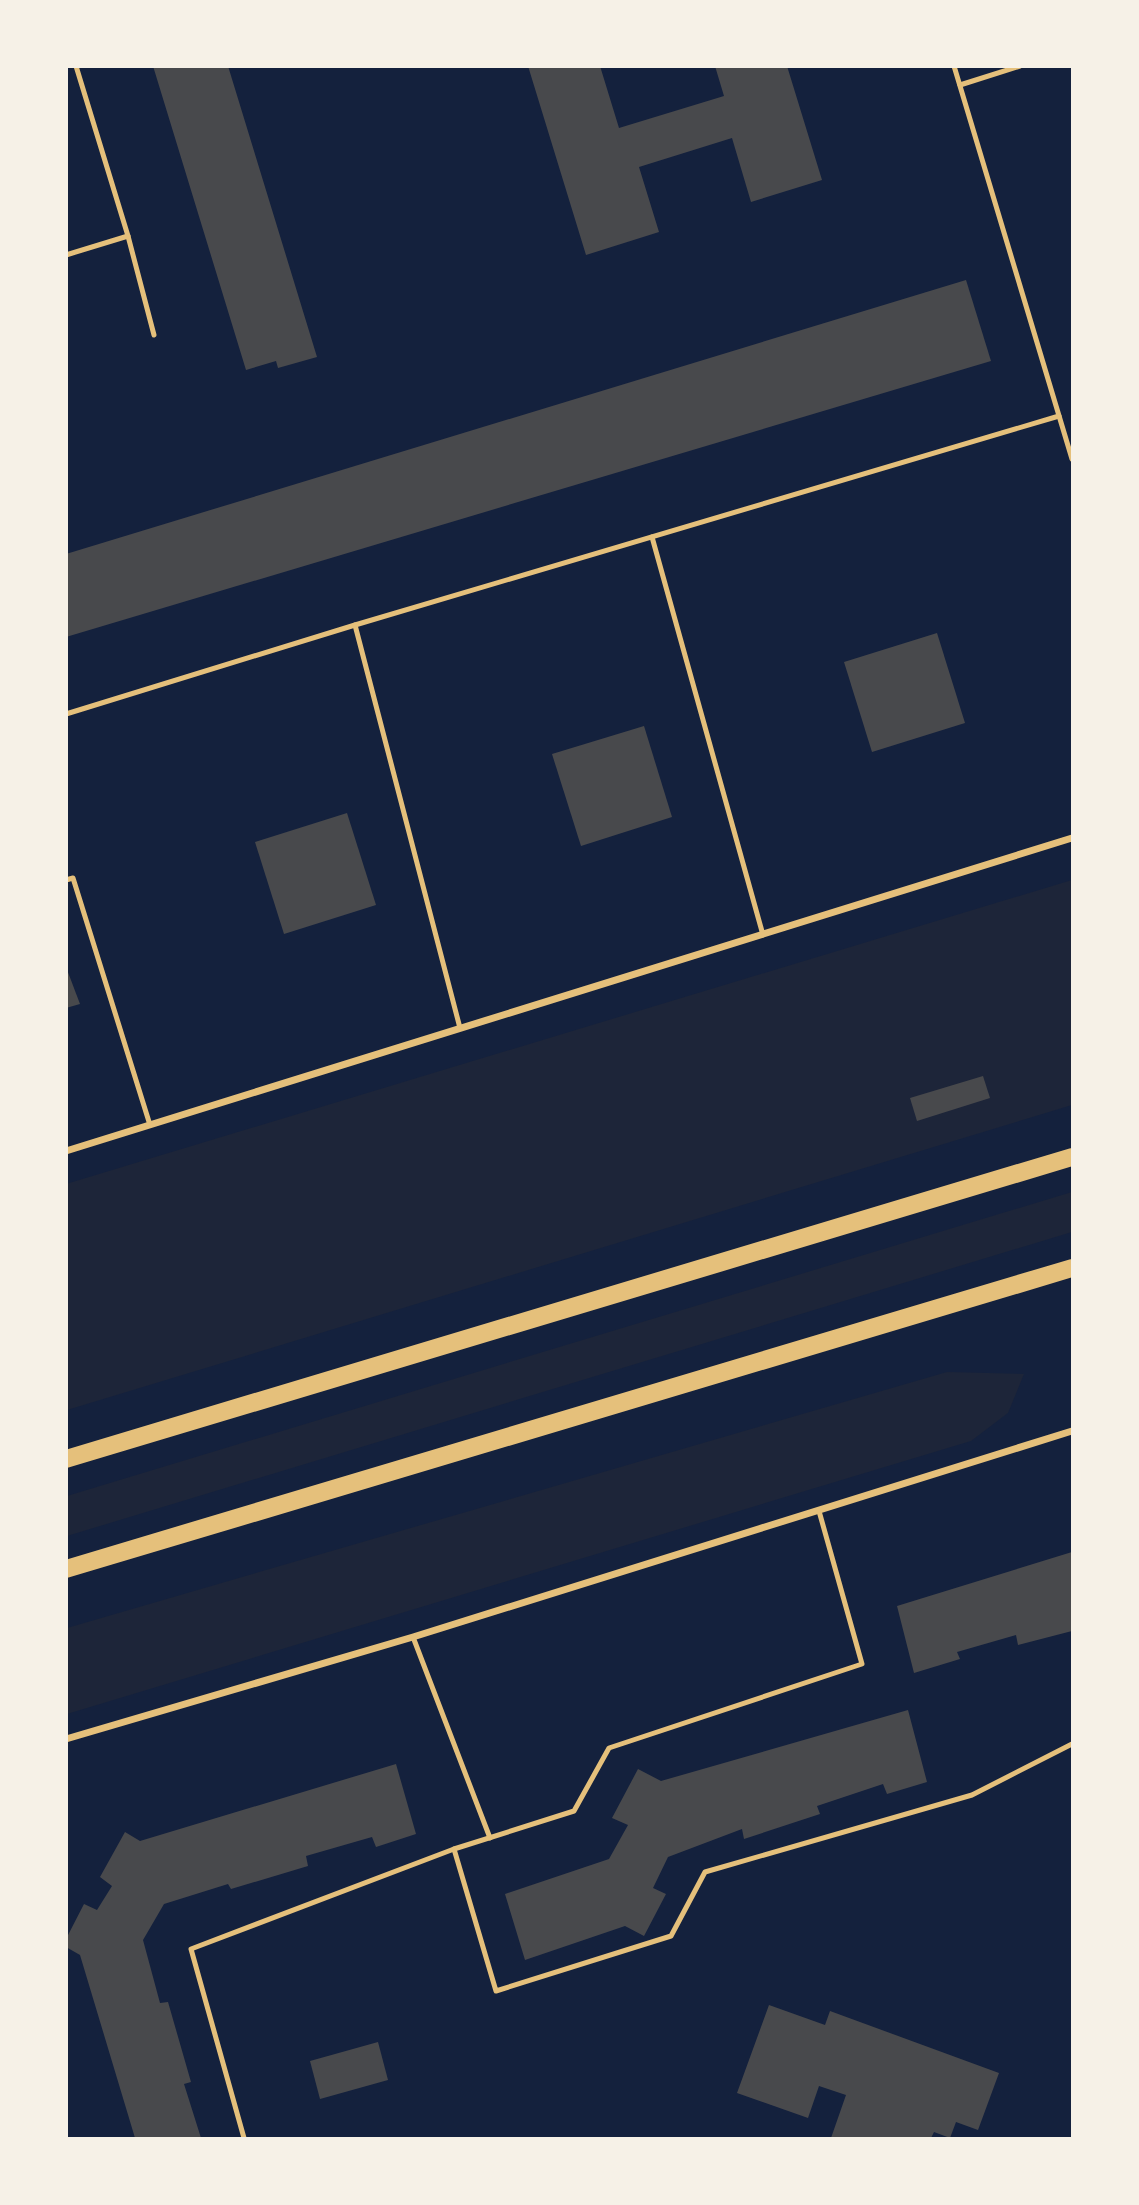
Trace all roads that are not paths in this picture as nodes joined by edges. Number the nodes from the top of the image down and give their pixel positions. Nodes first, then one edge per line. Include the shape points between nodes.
1 (76, 66) edge
2 (954, 66) edge
3 (1020, 66) edge
4 (960, 85) junction
5 (128, 236) junction
6 (66, 255) edge
7 (154, 335) dead end
8 (1059, 416) junction
9 (1072, 458) edge
10 (652, 537) junction
11 (355, 625) junction
12 (66, 714) edge
13 (1073, 838) edge
14 (66, 880) edge
15 (763, 935) junction
16 (460, 1028) junction
17 (150, 1125) junction
18 (66, 1151) edge
19 (1073, 1157) edge
20 (1073, 1268) edge
21 (1073, 1431) edge
22 (66, 1459) edge
23 (819, 1511) junction
24 (66, 1569) edge
25 (413, 1637) junction
26 (66, 1739) edge
27 (1073, 1744) edge
28 (490, 1838) junction
29 (454, 1849) junction
30 (244, 2138) edge

1 - 5 lane
2 - 4 lane
3 - 4 lane
4 - 8 lane
5 - 6 lane
5 - 7 lane
8 - 9 lane
8 - 10 lane
10 - 11 lane
10 - 15 lane
11 - 12 lane
11 - 16 lane
13 - 15 street
14 - 17 lane via 73,878
15 - 16 street
16 - 17 street
17 - 18 street
19 - 22 main road
20 - 24 main road
21 - 23 street
23 - 25 street
23 - 28 lane via 862,1664 609,1748 574,1811
25 - 26 street
25 - 28 lane
27 - 29 lane via 972,1796 705,1872 671,1936 496,1992
28 - 29 lane
29 - 30 lane via 191,1949

